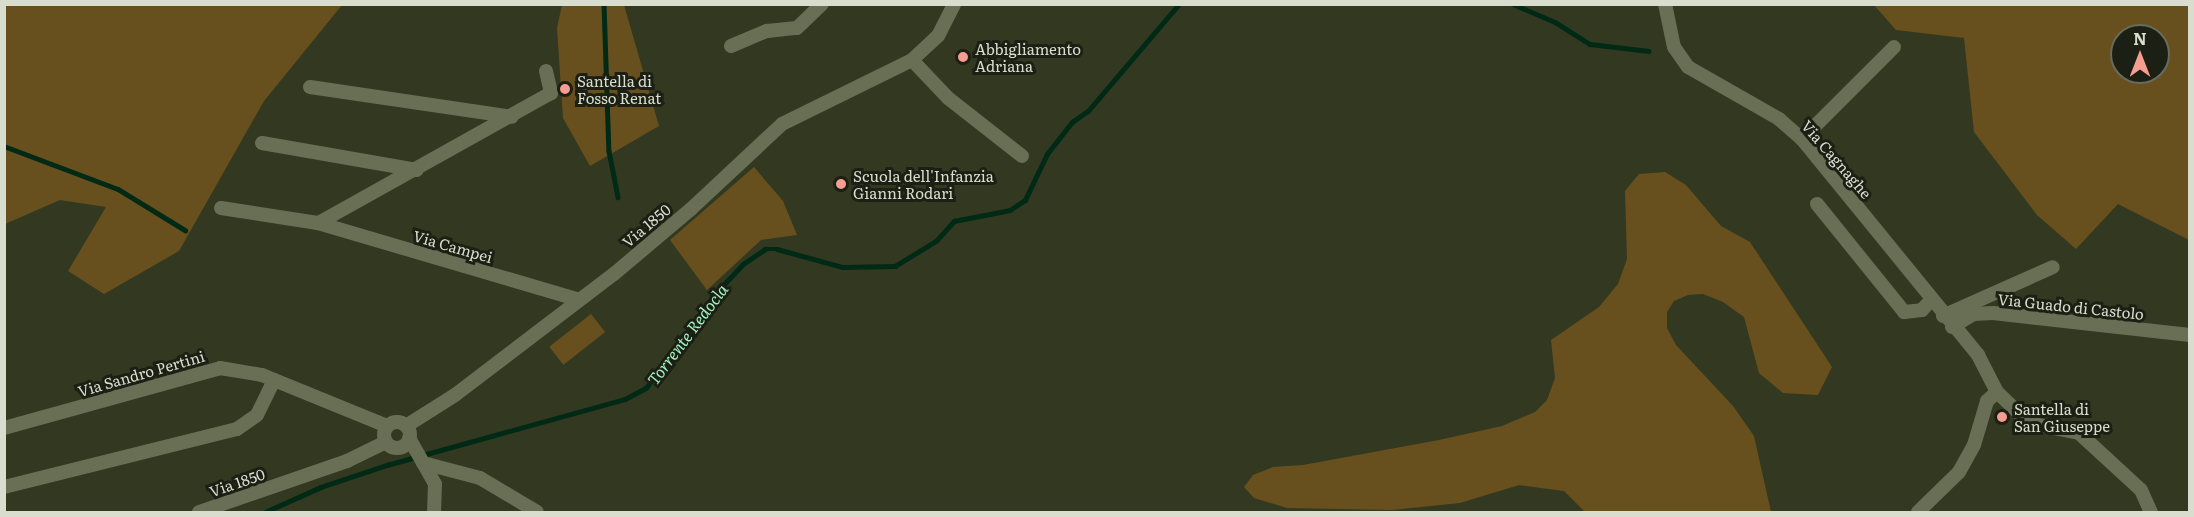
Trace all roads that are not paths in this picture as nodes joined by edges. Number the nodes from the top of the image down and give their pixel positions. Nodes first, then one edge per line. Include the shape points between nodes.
1 (822, 4) edge
2 (954, 4) edge
3 (1665, 4) edge
4 (730, 46) dead end
5 (1894, 47) dead end
6 (912, 60) junction
7 (546, 72) dead end
8 (310, 87) dead end
9 (512, 117) junction
10 (1802, 139) junction
11 (262, 143) dead end
12 (1022, 156) dead end
13 (417, 170) junction
14 (1817, 204) dead end
15 (221, 208) dead end
16 (318, 223) junction
17 (2054, 267) dead end
18 (579, 300) junction
19 (1931, 300) junction
20 (1948, 322) junction
21 (2190, 335) edge
22 (274, 380) junction
23 (1997, 392) junction
24 (387, 426) junction
25 (4, 428) edge
26 (410, 437) junction
27 (386, 442) junction
28 (423, 463) junction
29 (4, 487) edge
30 (199, 513) edge
31 (434, 513) edge
32 (537, 513) edge
33 (1918, 513) edge
34 (2151, 513) edge

1 - 4 street via 797,28 767,31
2 - 6 street, Via 1850 via 938,36
3 - 10 street, Via Cagnaghe via 1674,47 1688,67 1779,120
5 - 10 street
6 - 12 street via 948,98
6 - 18 street, Via 1850 via 782,124 691,209
7 - 9 street via 551,93
8 - 9 street
9 - 13 street
10 - 19 street, Via Cagnaghe
11 - 13 street
13 - 16 street
14 - 19 street via 1904,312 1922,310
15 - 16 street, Via Campei
16 - 18 street, Via Campei
17 - 20 street
18 - 26 street, Via 1850 via 455,395
19 - 20 street, Via Cagnaghe
20 - 21 street, Via Guado di Castolo via 1993,313
20 - 23 street, Via Cagnaghe via 1978,355
22 - 24 street, Via Sandro Pertini
22 - 25 street, Via Sandro Pertini via 220,368
22 - 29 street via 257,415 237,429
23 - 33 street via 1987,401 1974,445 1959,472
23 - 34 street, Via Cagnaghe via 2029,423 2079,433 2141,490
24 - 26 street via 396,422
24 - 27 street
26 - 27 street, Via 1850 via 399,448
26 - 28 street
27 - 30 street, Via 1850 via 347,461
28 - 31 street via 435,484
28 - 32 street via 480,478

